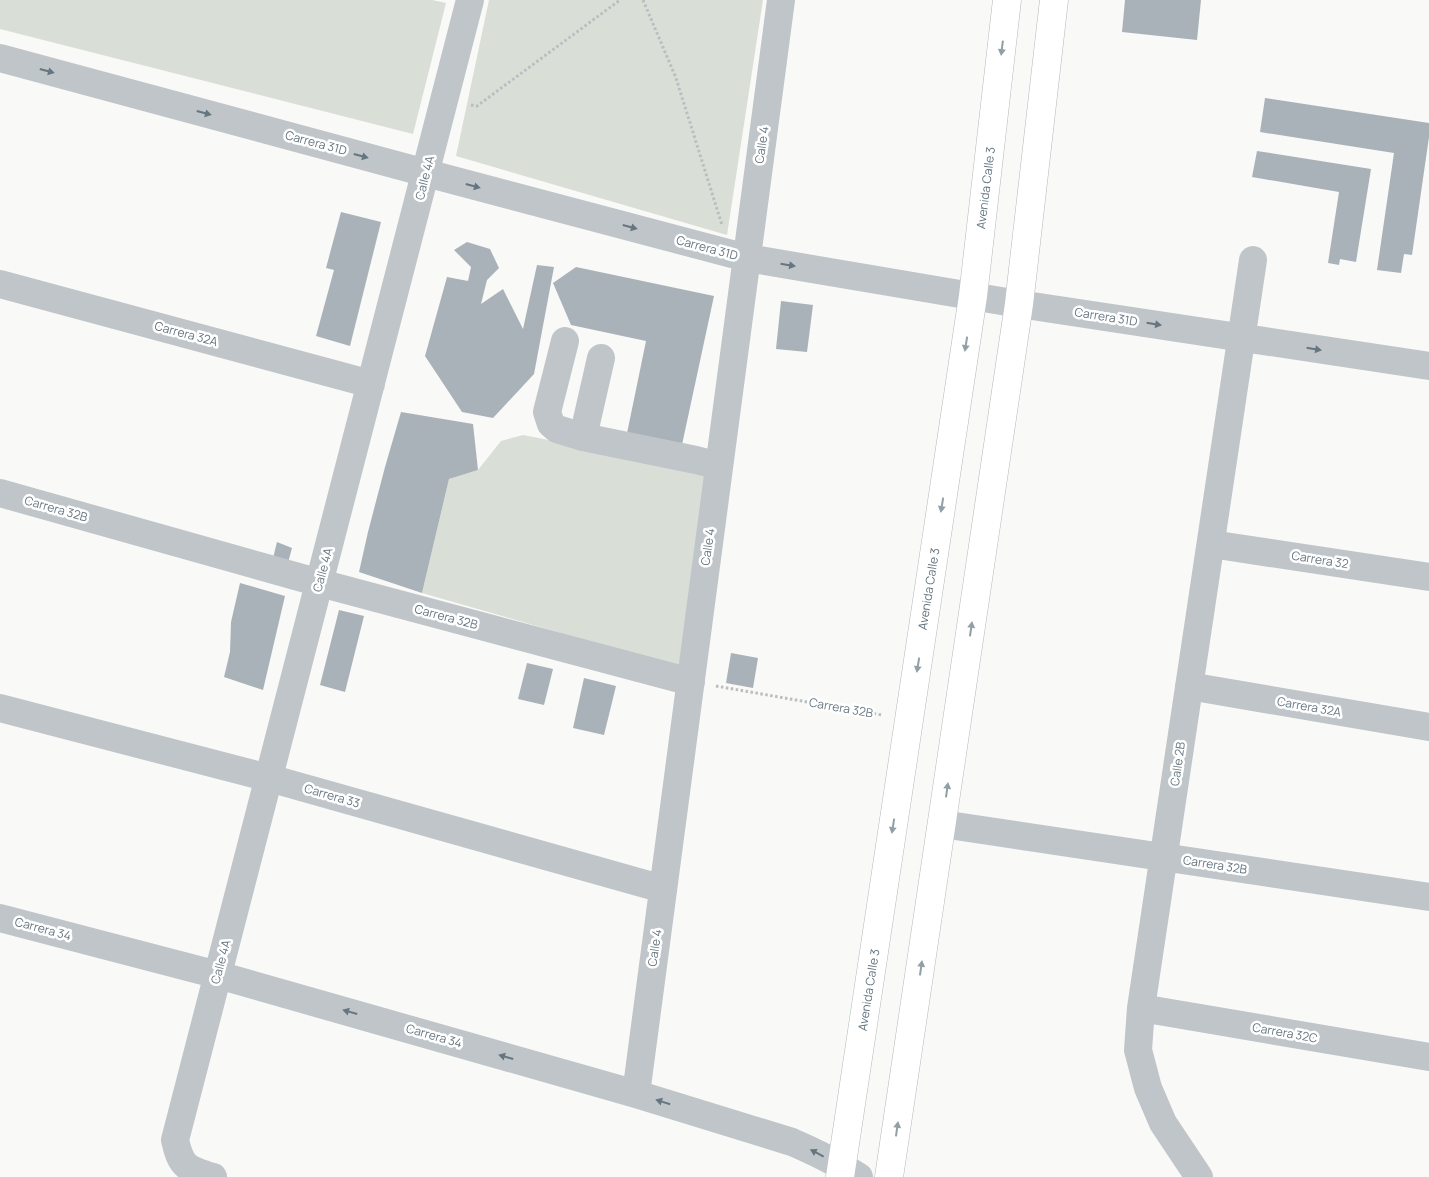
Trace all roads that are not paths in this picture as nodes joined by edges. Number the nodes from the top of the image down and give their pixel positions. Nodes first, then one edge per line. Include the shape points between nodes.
1 (470, 0) edge
2 (781, 0) edge
3 (1008, 0) edge
4 (1054, 0) edge
5 (0, 58) edge
6 (426, 173) junction
7 (739, 256) junction
8 (1253, 260) dead end
9 (0, 284) edge
10 (973, 296) junction
11 (1019, 304) junction
12 (1241, 338) junction
13 (565, 341) dead end
14 (602, 358) dead end
15 (1429, 366) edge
16 (371, 384) junction
17 (583, 437) junction
18 (719, 466) junction
19 (0, 493) edge
20 (1211, 544) junction
21 (1429, 577) edge
22 (320, 583) junction
23 (690, 682) junction
24 (1189, 686) junction
25 (0, 708) edge
26 (1429, 727) edge
27 (269, 778) junction
28 (942, 824) junction
29 (1164, 857) junction
30 (663, 889) junction
31 (1429, 897) edge
32 (0, 918) edge
33 (218, 974) junction
34 (1141, 1008) junction
35 (1429, 1057) edge
36 (636, 1094) junction
37 (847, 1173) edge
38 (213, 1177) edge
39 (889, 1177) edge
40 (1199, 1177) edge

1 - 6 street, Calle 4A
2 - 7 street, Calle 4
3 -> 10 main road, Avenida Calle 3
4 - 11 main road
5 -> 6 street, Carrera 31D
6 -> 7 street, Carrera 31D
6 - 16 street, Calle 4A
7 -> 10 street, Carrera 31D
7 - 18 street, Calle 4
8 - 12 street, Calle 2B
9 - 16 street, Carrera 32A
10 - 11 street, Carrera 31D
10 -> 37 main road, Avenida Calle 3
11 -> 12 street, Carrera 31D
28 -> 11 main road
12 -> 15 street, Carrera 31D
12 - 20 street, Calle 2B
13 - 17 street via 547,412 551,424 557,429
14 - 17 street
16 - 22 street, Calle 4A
17 - 18 street
18 - 23 street, Calle 4
19 - 22 street, Carrera 32B
20 - 21 street, Carrera 32
20 - 24 street, Calle 2B
22 - 23 street, Carrera 32B
22 - 27 street, Calle 4A
23 - 30 street, Calle 4
24 - 26 street, Carrera 32A
24 - 29 street, Calle 2B
25 - 27 street, Carrera 33
27 - 30 street, Carrera 33
27 - 33 street, Calle 4A
28 - 29 street, Carrera 32B
39 -> 28 main road
29 - 31 street, Carrera 32B
29 - 34 street, Calle 2B
30 - 36 street, Calle 4
32 - 33 street, Carrera 34
36 -> 33 street, Carrera 34
33 - 38 street, Calle 4A via 175,1140 184,1164 192,1171
34 - 35 street, Carrera 32C
34 - 40 street, Calle 2B via 1138,1050 1148,1088 1163,1122
37 -> 36 street, Carrera 34 via 812,1150 792,1142

